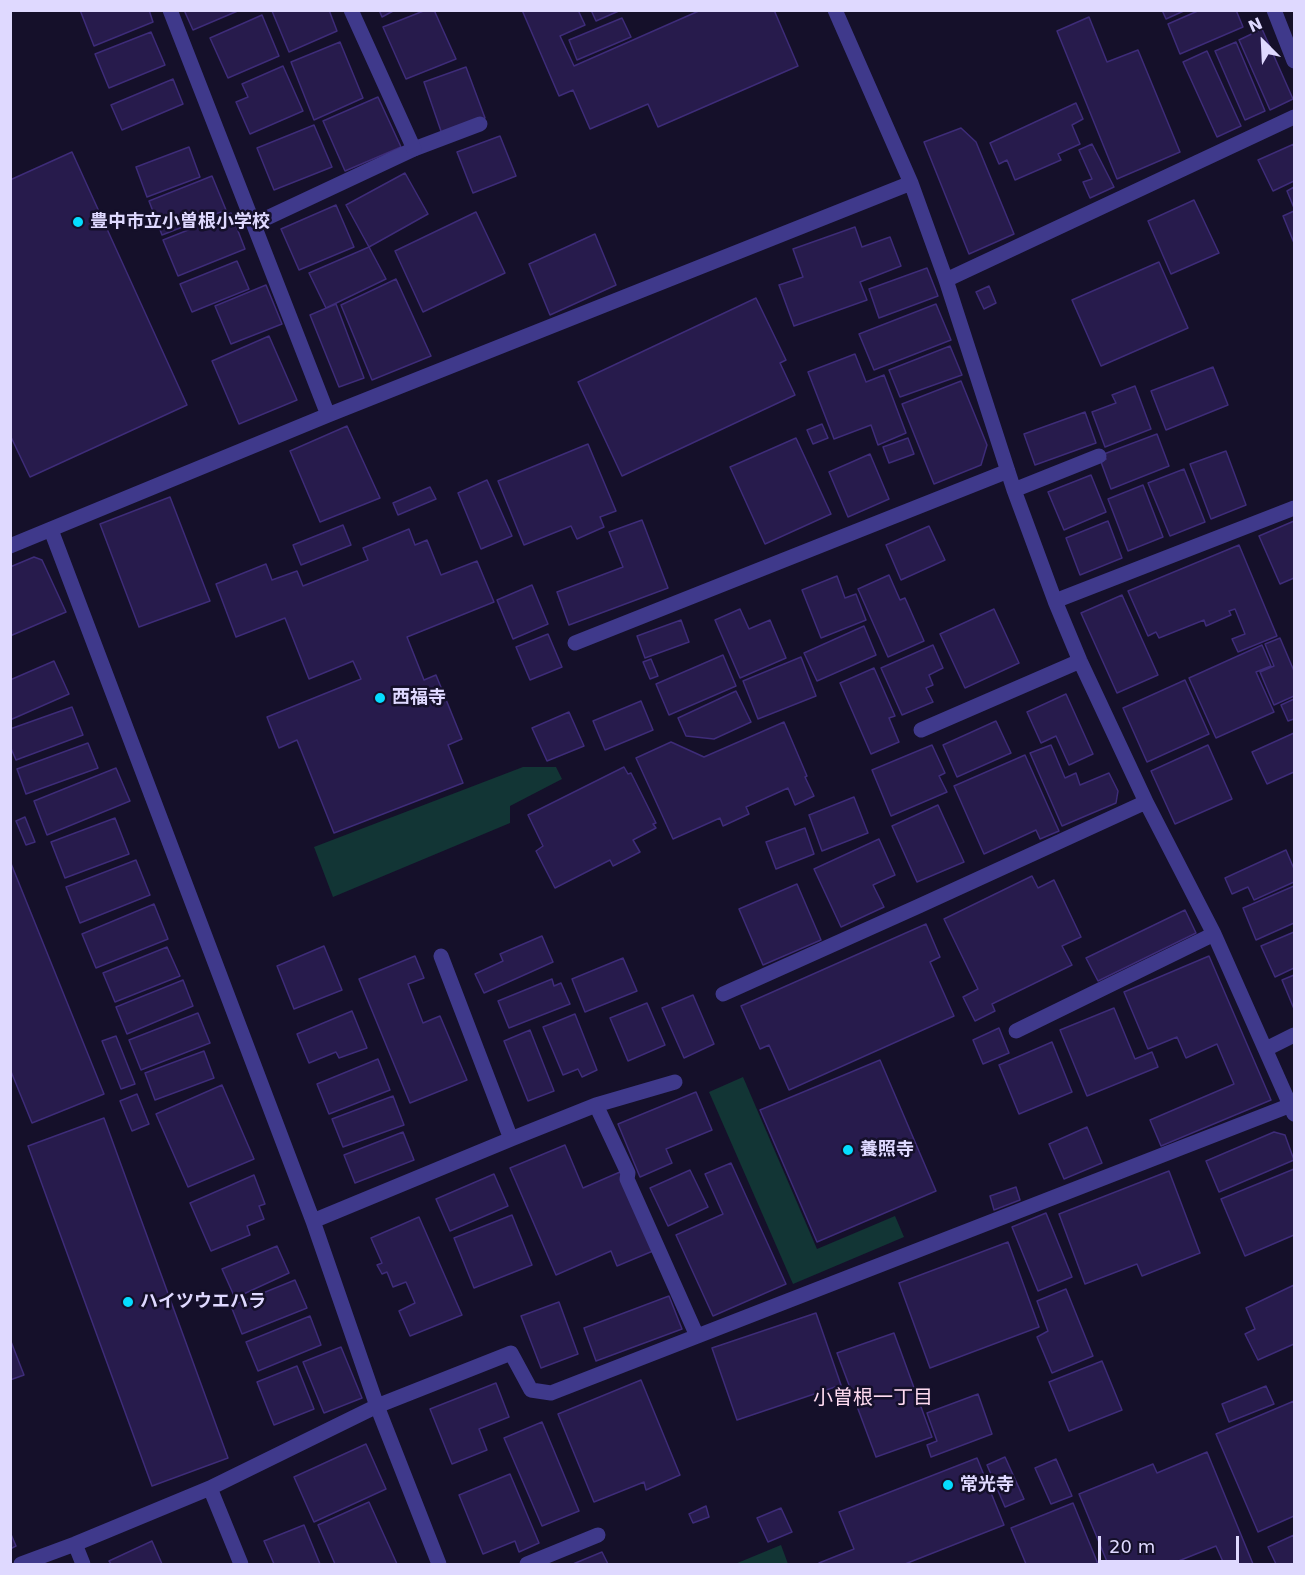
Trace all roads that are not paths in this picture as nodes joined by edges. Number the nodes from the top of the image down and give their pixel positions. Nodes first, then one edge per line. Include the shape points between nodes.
1 (170, 10) edge
2 (351, 10) edge
3 (835, 10) edge
4 (1274, 10) edge
5 (1294, 61) edge
6 (1294, 117) edge
7 (480, 124) dead end
8 (414, 149) junction
9 (911, 183) junction
10 (254, 224) junction
11 (946, 280) junction
12 (328, 415) junction
13 (1099, 456) dead end
14 (1008, 471) junction
15 (1014, 490) junction
16 (1294, 508) edge
17 (51, 530) junction
18 (10, 546) edge
19 (1055, 601) junction
20 (575, 643) dead end
21 (1080, 661) junction
22 (921, 730) dead end
23 (1146, 802) junction
24 (1214, 934) junction
25 (441, 956) dead end
26 (723, 994) dead end
27 (1016, 1031) dead end
28 (1294, 1035) edge
29 (1266, 1049) junction
30 (675, 1082) dead end
31 (596, 1105) junction
32 (1293, 1110) edge
33 (511, 1139) junction
34 (313, 1221) junction
35 (697, 1336) junction
36 (377, 1406) junction
37 (210, 1488) junction
38 (598, 1535) dead end
39 (75, 1544) junction
40 (21, 1564) edge
41 (83, 1564) edge
42 (241, 1564) edge
43 (439, 1564) edge
44 (527, 1564) edge

1 - 10 street
2 - 8 street
3 - 9 street
4 - 5 street
6 - 11 street
7 - 8 street
8 - 10 street
9 - 11 street
9 - 12 street
10 - 12 street
11 - 14 street
12 - 17 street
13 - 15 street
14 - 15 street
14 - 20 street
15 - 19 street
16 - 19 street
17 - 18 street
17 - 34 street
19 - 21 street
21 - 22 street
21 - 23 street
23 - 24 street
23 - 26 street
24 - 27 street
24 - 29 street
25 - 33 street
28 - 29 street
29 - 32 street
30 - 31 street
31 - 33 street
31 - 35 street
32 - 35 street
33 - 34 street
34 - 36 street
35 - 36 street via 551,1393 531,1390 511,1353
36 - 37 street
36 - 43 street
37 - 39 street
37 - 42 street
38 - 44 street
39 - 40 street
39 - 41 street

